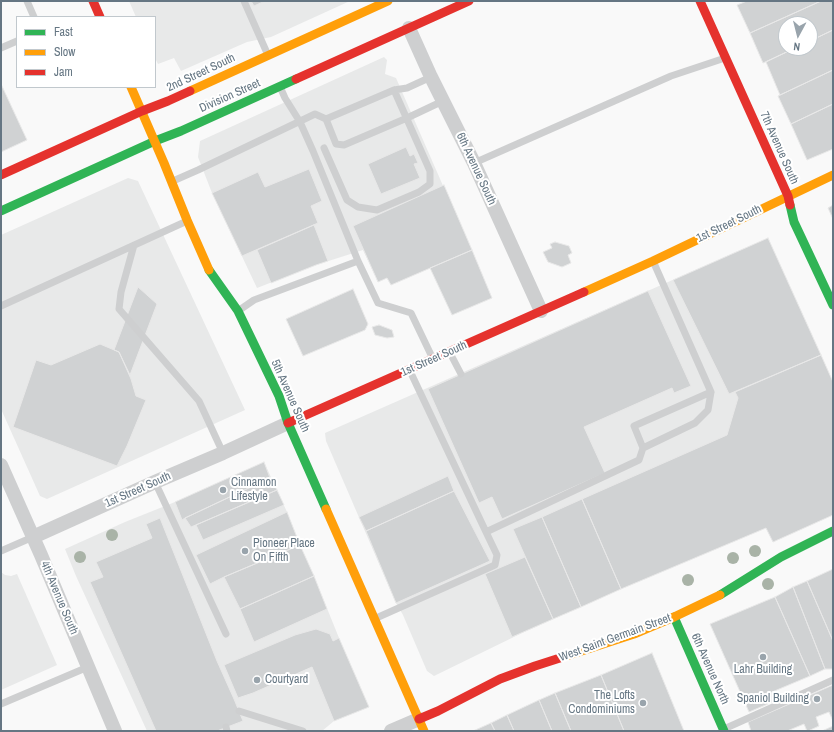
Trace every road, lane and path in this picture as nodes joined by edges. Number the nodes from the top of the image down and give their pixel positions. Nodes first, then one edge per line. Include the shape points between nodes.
1 (27, 1) edge
2 (93, 1) edge
3 (244, 1) edge
4 (388, 1) edge
5 (469, 1) edge
6 (700, 1) edge
7 (34, 16) edge
8 (100, 16) edge
9 (408, 28) junction
10 (16, 41) edge
11 (1, 48) edge
12 (268, 55) junction
13 (725, 58) junction
14 (431, 77) junction
15 (280, 86) junction
16 (132, 88) edge
17 (394, 90) junction
18 (443, 102) junction
19 (142, 111) junction
20 (326, 118) junction
21 (407, 118) junction
22 (300, 122) junction
23 (155, 142) junction
24 (336, 144) junction
25 (324, 148) junction
26 (313, 151) junction
27 (474, 164) junction
28 (1, 175) edge
29 (833, 175) edge
30 (171, 182) junction
31 (788, 196) junction
32 (1, 211) edge
33 (187, 220) junction
34 (134, 245) junction
35 (358, 261) junction
36 (653, 261) junction
37 (833, 305) edge
38 (1, 306) edge
39 (238, 311) junction
40 (541, 311) junction
41 (450, 352) junction
42 (433, 358) junction
43 (409, 370) junction
44 (461, 374) dead end
45 (711, 392) junction
46 (288, 423) junction
47 (643, 448) junction
48 (223, 453) junction
49 (1, 465) edge
50 (155, 482) junction
51 (833, 531) edge
52 (486, 532) junction
53 (33, 537) junction
54 (1, 551) edge
55 (674, 618) junction
56 (374, 619) junction
57 (226, 634) dead end
58 (88, 667) junction
59 (833, 680) edge
60 (1, 704) edge
61 (239, 711) dead end
62 (422, 725) edge
63 (722, 730) edge
64 (115, 731) edge
65 (303, 731) edge
66 (391, 731) edge

1 - 7 lane
2 - 8 main road
3 - 12 lane
4 - 12 main road, 2nd Street South
5 - 9 main road, Division Street
6 - 13 main road, 7th Avenue South
9 - 14 street, 6th Avenue South
9 - 15 main road, Division Street
10 - 11 lane
12 - 19 main road, 2nd Street South
13 - 27 lane via 671,76
13 - 31 main road, 7th Avenue South
14 - 17 lane via 406,88
14 - 18 street, 6th Avenue South
15 - 22 lane
15 - 23 main road, Division Street
16 - 19 main road, 5th Avenue South
17 - 20 lane
17 - 21 lane
18 - 21 lane
18 - 27 street, 6th Avenue South
19 - 23 main road, 5th Avenue South
19 - 28 main road, 2nd Street South
20 - 22 lane via 315,114
20 - 24 lane
21 - 24 lane via 344,144
21 - 25 lane via 430,172 430,184 419,192 377,210 358,208 347,200
22 - 26 lane
22 - 30 lane
23 - 30 main road, 5th Avenue South
23 - 32 main road, Division Street
24 - 25 lane
25 - 26 lane
26 - 35 lane
27 - 40 street, 6th Avenue South
29 - 31 main road, 1st Street South
30 - 33 main road, 5th Avenue South
31 - 36 main road, 1st Street South
31 - 37 main road, 7th Avenue South via 794,222
33 - 34 lane
33 - 39 main road, 5th Avenue South via 208,268
34 - 38 lane
34 - 48 lane via 119,309 198,401
35 - 39 lane via 254,300
35 - 42 lane via 378,303 411,313
36 - 40 main road, 1st Street South
36 - 45 lane
39 - 46 main road, 5th Avenue South via 279,396
40 - 41 main road, 1st Street South
41 - 42 main road, 1st Street South
41 - 44 lane
42 - 43 main road, 1st Street South
43 - 46 main road, 1st Street South
43 - 52 lane
45 - 47 lane via 708,410 695,423
45 - 47 lane via 634,426
46 - 48 street, 1st Street South
46 - 56 main road, 5th Avenue South
47 - 52 lane via 639,460
48 - 50 street, 1st Street South
49 - 53 street, 4th Avenue South
50 - 53 street, 1st Street South
50 - 57 lane
51 - 55 main road, West Saint Germain Street via 781,557 716,597
52 - 56 lane via 497,555 495,565
53 - 54 lane
53 - 58 street, 4th Avenue South
55 - 62 main road, West Saint Germain Street via 500,679 438,712
55 - 63 main road, 6th Avenue North
56 - 62 main road, 5th Avenue South
58 - 60 lane
58 - 64 street, 4th Avenue South
59 - 63 lane
61 - 65 lane
62 - 66 street, West Saint Germain Street

